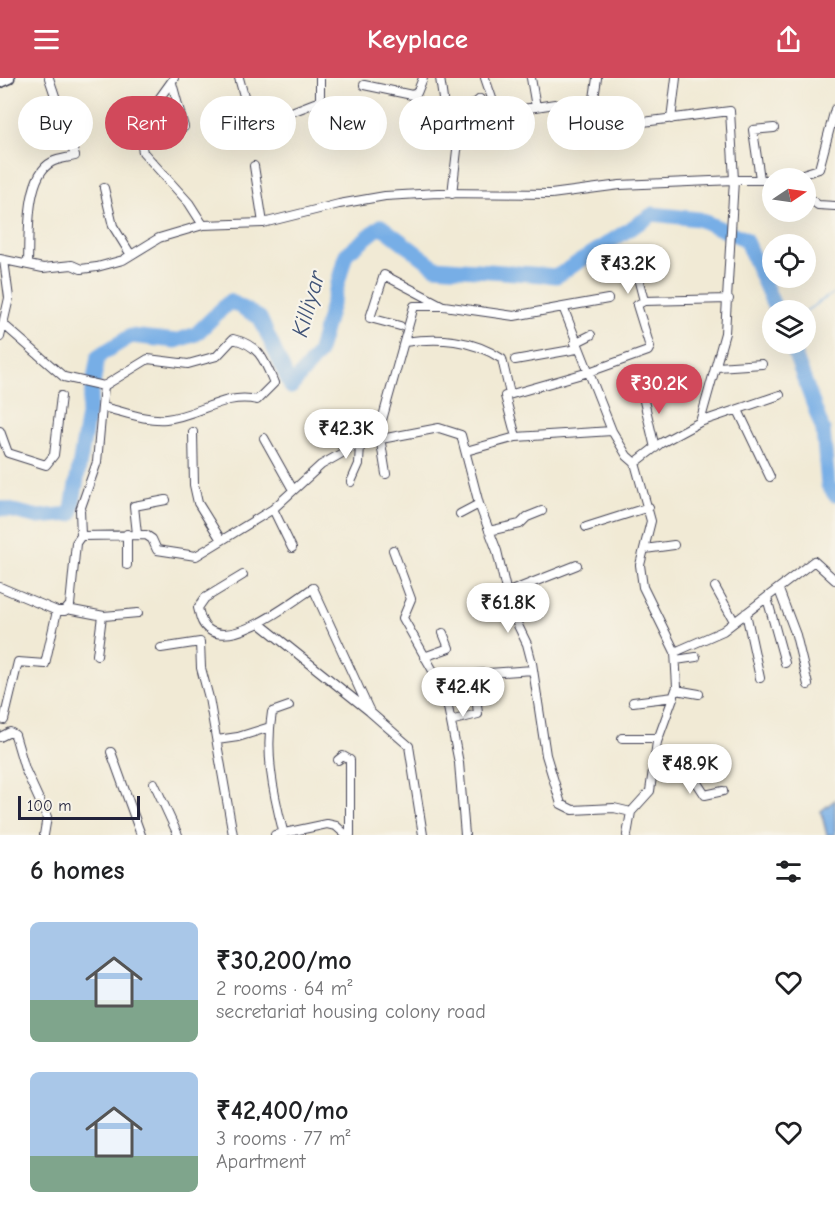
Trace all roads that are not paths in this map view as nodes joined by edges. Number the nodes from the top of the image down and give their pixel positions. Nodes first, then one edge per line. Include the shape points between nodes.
1 (9, 78) edge
2 (49, 78) edge
3 (239, 78) edge
4 (320, 78) edge
5 (423, 78) edge
6 (440, 78) edge
7 (485, 78) edge
8 (531, 78) edge
9 (597, 78) edge
10 (676, 78) edge
11 (173, 81) edge
12 (0, 82) edge
13 (364, 85) dead end
14 (177, 96) edge
15 (443, 96) edge
16 (594, 96) edge
17 (547, 105) edge
18 (536, 107) junction
19 (835, 109) edge
20 (671, 119) junction
21 (645, 122) edge
22 (774, 128) dead end
23 (457, 150) edge
24 (254, 166) dead end
25 (816, 170) edge
26 (760, 179) joint
27 (734, 180) junction
28 (104, 188) dead end
29 (452, 194) junction
30 (816, 204) edge
31 (835, 206) edge
32 (263, 223) junction
33 (203, 225) junction
34 (131, 255) junction
35 (2, 260) edge
36 (28, 265) junction
37 (636, 274) dead end
38 (608, 299) dead end
39 (729, 299) junction
40 (644, 301) junction
41 (444, 306) junction
42 (562, 307) junction
43 (3, 324) junction
44 (400, 326) dead end
45 (591, 335) dead end
46 (0, 337) edge
47 (404, 342) junction
48 (576, 346) junction
49 (515, 360) dead end
50 (762, 364) dead end
51 (717, 367) junction
52 (589, 372) junction
53 (104, 386) junction
54 (641, 388) dead end
55 (510, 394) junction
56 (780, 395) dead end
57 (62, 396) dead end
58 (102, 407) junction
59 (738, 410) junction
60 (700, 422) junction
61 (0, 431) edge
62 (612, 431) junction
63 (193, 432) dead end
64 (516, 437) junction
65 (264, 438) dead end
66 (378, 438) junction
67 (337, 440) dead end
68 (360, 443) junction
69 (655, 448) junction
70 (347, 451) junction
71 (466, 451) junction
72 (635, 463) junction
73 (386, 474) dead end
74 (771, 477) dead end
75 (351, 482) dead end
76 (292, 488) junction
77 (166, 500) dead end
78 (479, 504) junction
79 (649, 507) junction
80 (273, 509) junction
81 (542, 511) dead end
82 (460, 514) dead end
83 (586, 527) dead end
84 (489, 531) junction
85 (128, 534) junction
86 (137, 534) junction
87 (81, 536) junction
88 (220, 540) junction
89 (674, 545) dead end
90 (292, 549) dead end
91 (645, 549) junction
92 (393, 550) dead end
93 (127, 565) dead end
94 (577, 565) dead end
95 (243, 575) dead end
96 (835, 580) edge
97 (0, 586) edge
98 (715, 587) dead end
99 (779, 590) junction
100 (506, 593) junction
101 (767, 598) junction
102 (63, 610) junction
103 (746, 612) junction
104 (138, 613) dead end
105 (102, 616) junction
106 (734, 621) junction
107 (259, 623) junction
108 (443, 633) dead end
109 (162, 648) dead end
110 (97, 655) dead end
111 (676, 656) junction
112 (424, 657) junction
113 (696, 657) dead end
114 (785, 663) dead end
115 (533, 670) junction
116 (760, 678) dead end
117 (808, 685) dead end
118 (675, 693) junction
119 (699, 694) dead end
120 (633, 702) dead end
121 (289, 706) dead end
122 (370, 712) junction
123 (4, 720) dead end
124 (454, 720) dead end
125 (270, 727) junction
126 (0, 737) edge
127 (622, 738) dead end
128 (658, 738) junction
129 (216, 740) junction
130 (111, 752) dead end
131 (338, 760) dead end
132 (653, 774) junction
133 (154, 783) dead end
134 (723, 791) dead end
135 (631, 812) junction
136 (279, 833) edge
137 (44, 835) edge
138 (141, 835) edge
139 (178, 835) edge
140 (233, 835) edge
141 (348, 835) edge
142 (423, 835) edge
143 (465, 835) edge
144 (627, 835) edge

1 - 12 street
2 - 36 street via 75,156 50,163 37,179 31,207
3 - 4 street via 251,122 258,125 320,101
5 - 13 street via 417,93 412,95
6 - 15 street
7 - 18 street via 497,112
8 - 18 street
9 - 16 street
10 - 20 street
11 - 14 street
11 - 33 street via 138,128 140,144 143,153 189,203
17 - 18 street
19 - 25 street
20 - 21 street
20 - 27 street via 730,111
22 - 26 street via 753,130
23 - 29 street
24 - 32 street
26 - 27 street
27 - 29 street via 620,185 551,194
27 - 39 street
28 - 34 street via 113,225
29 - 32 street via 385,196
30 - 31 street
32 - 33 street
33 - 34 street via 159,238
34 - 36 street via 81,269 72,265
35 - 36 street
35 - 43 street via 9,298
37 - 40 street
38 - 42 street
39 - 40 street
39 - 51 street
40 - 52 street via 637,305 648,351
41 - 42 street via 514,316
41 - 44 street via 384,275 370,318
41 - 47 street via 414,306
42 - 48 street
43 - 46 street
43 - 53 street via 64,377
45 - 48 street
47 - 55 street via 443,339 488,349 502,359
47 - 66 street
48 - 49 street
48 - 52 street
50 - 51 street
51 - 60 street
52 - 55 street
52 - 62 street
53 - 58 street
53 - 58 street via 148,358 188,364 217,356 233,339 251,343 274,383 257,400 243,396 168,419
54 - 69 street
55 - 64 street via 505,396
56 - 59 street
57 - 61 street via 54,455 46,465 8,453
58 - 87 street via 98,462 80,510
59 - 60 street
59 - 74 street
60 - 69 street
62 - 64 street
62 - 72 street
63 - 88 street via 198,503
64 - 71 street
65 - 76 street
66 - 68 street
66 - 71 street via 439,428 461,435
66 - 73 street
67 - 70 street
68 - 70 street
68 - 75 street via 359,464
69 - 72 street
70 - 76 street
71 - 78 street
72 - 79 street
76 - 80 street
77 - 86 street via 134,506
78 - 82 street
78 - 84 street
79 - 83 street
79 - 91 street via 651,521
80 - 88 street
80 - 90 street
81 - 84 street via 520,524
84 - 100 street
85 - 86 street
85 - 87 street
85 - 93 street
86 - 88 street via 152,539 157,550 191,557
87 - 102 street via 76,543
89 - 91 street
91 - 111 street via 640,565 643,588
92 - 112 street via 411,599 403,618
94 - 100 street
95 - 107 street via 205,598 198,608 202,621 216,633 238,631
96 - 99 street via 814,561
97 - 102 street
98 - 106 street
99 - 101 street
99 - 117 street via 796,635
100 - 115 street
101 - 103 street
101 - 114 street
102 - 105 street
102 - 123 street via 45,664 18,662
103 - 106 street
103 - 116 street
104 - 105 street
105 - 110 street
106 - 111 street
107 - 122 street
107 - 122 street via 313,588
108 - 112 street via 449,648
109 - 129 street via 200,642 201,668
111 - 113 street
111 - 118 street
112 - 143 street via 444,692 459,763
115 - 124 street via 474,674 478,714
115 - 135 street via 546,754 561,804 573,810 614,808
118 - 119 street
118 - 120 street
118 - 128 street
121 - 125 street via 272,712
122 - 142 street via 409,746
125 - 129 street
125 - 136 street
126 - 137 street via 10,732 15,735 25,769 47,817
127 - 128 street
128 - 132 street
129 - 140 street
130 - 138 street
131 - 141 street via 343,756 350,760
132 - 134 street via 690,772 705,795
132 - 135 street via 650,791
133 - 139 street
135 - 144 street
136 - 141 street via 327,824

